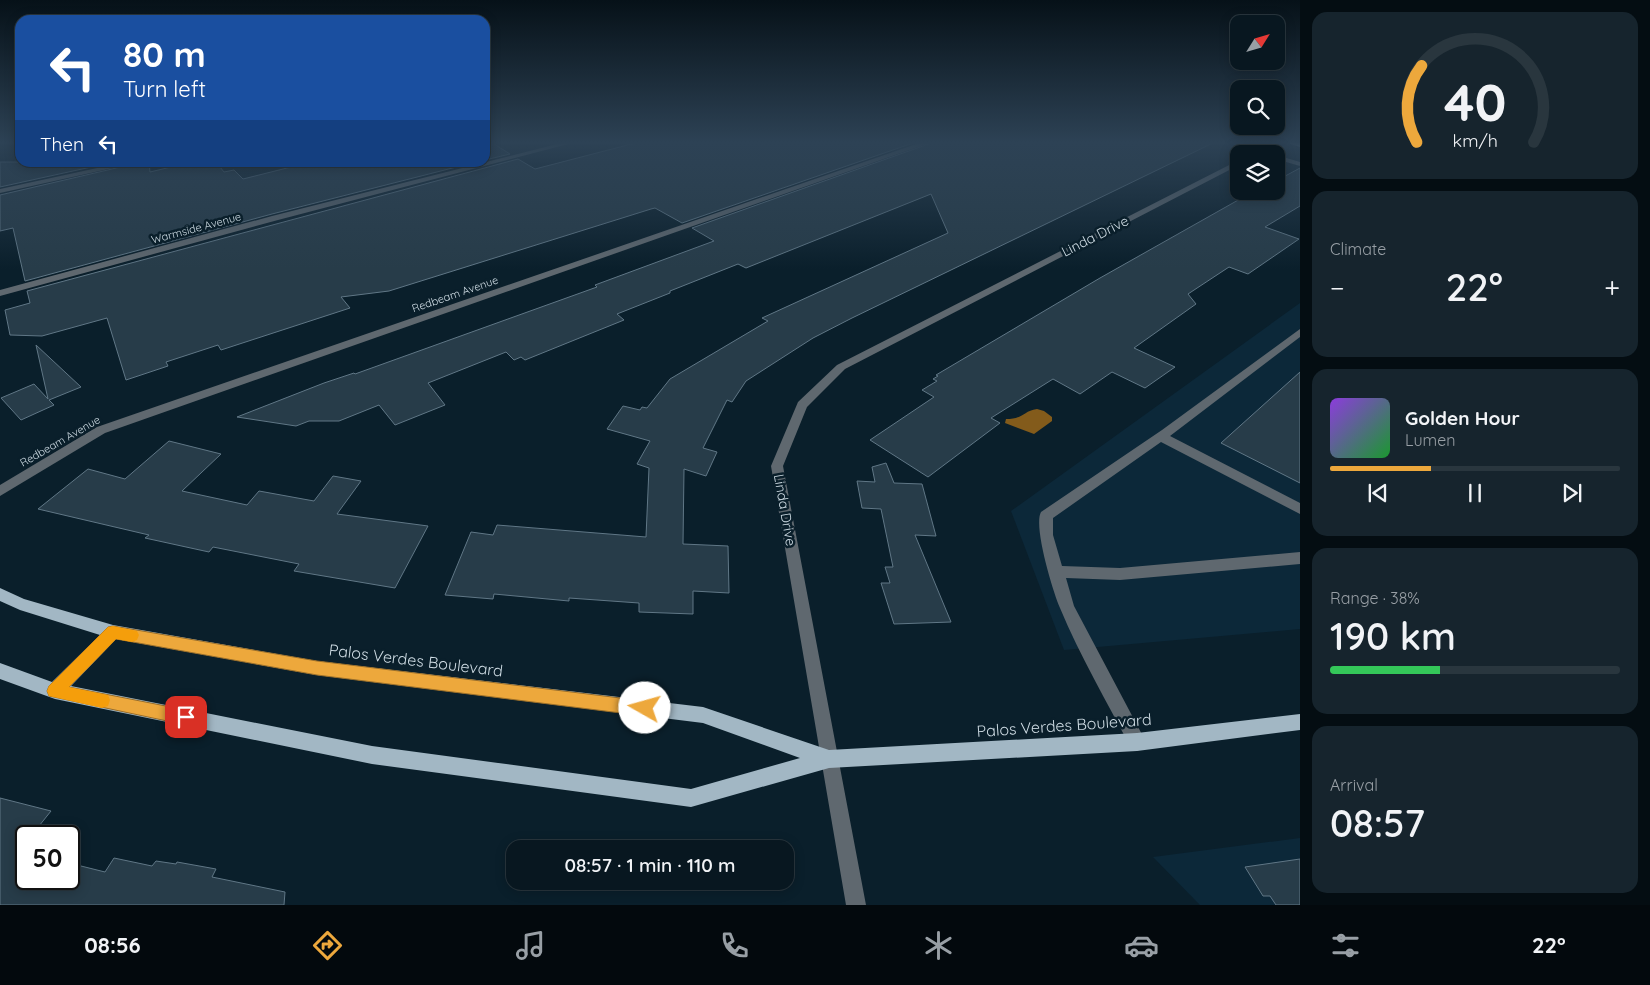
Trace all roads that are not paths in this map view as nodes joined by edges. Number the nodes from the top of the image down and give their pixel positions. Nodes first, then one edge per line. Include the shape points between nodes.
1 (32, 184) edge
2 (407, 184) edge
3 (808, 184) edge
4 (1196, 184) edge
5 (0, 191) edge
6 (0, 293) edge
7 (1300, 332) edge
8 (1161, 437) junction
9 (0, 491) edge
10 (1300, 509) edge
11 (1300, 558) edge
12 (1057, 572) junction
13 (0, 594) edge
14 (113, 632) junction
15 (0, 671) edge
16 (55, 691) junction
17 (1300, 722) edge
18 (1137, 742) junction
19 (829, 758) junction
20 (856, 905) edge

1 - 5 street
2 - 6 street, Warmside Avenue
3 - 9 street, Redbeam Avenue via 101,430
4 - 19 street, Linda Drive via 841,367 802,405 777,466
7 - 8 street
8 - 10 street
8 - 12 street via 1046,516 1046,535
11 - 12 street via 1120,574
12 - 18 street via 1067,607
13 - 14 main road, Palos Verdes Boulevard via 20,604
14 - 16 main road
14 - 19 main road, Palos Verdes Boulevard via 317,668 703,715
15 - 16 main road, Palos Verdes Boulevard
16 - 19 main road, Palos Verdes Boulevard via 372,755 691,798
17 - 18 main road, Palos Verdes Boulevard
18 - 19 main road, Palos Verdes Boulevard
19 - 20 street, Linda Drive

